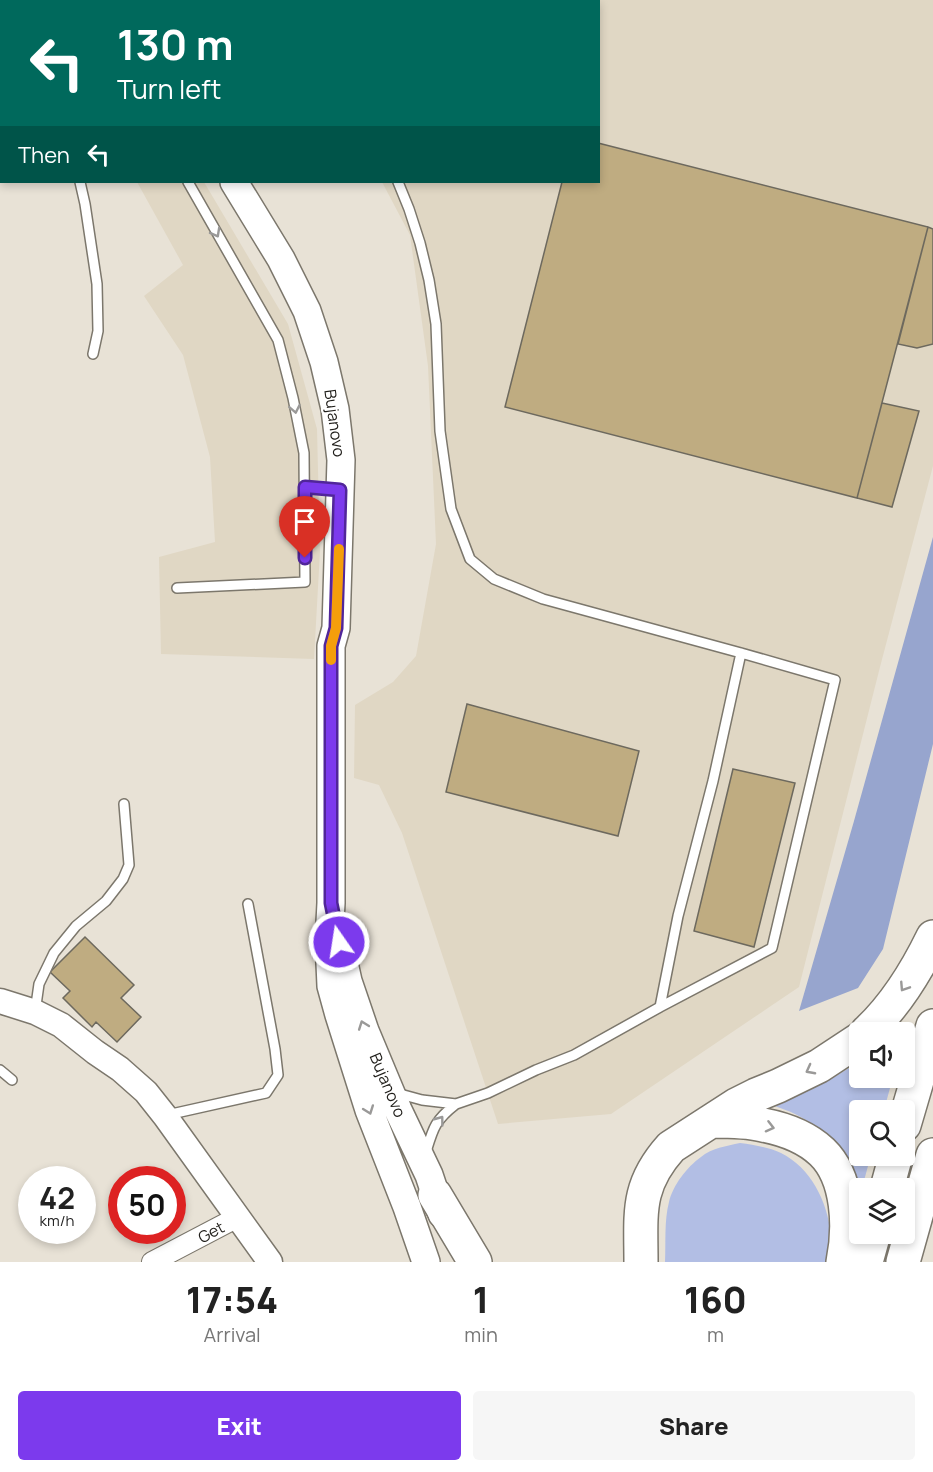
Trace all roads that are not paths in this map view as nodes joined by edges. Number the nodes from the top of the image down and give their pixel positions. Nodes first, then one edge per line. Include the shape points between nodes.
1 (80, 183) edge
2 (189, 183) edge
3 (235, 183) edge
4 (398, 183) edge
5 (93, 354) dead end
6 (305, 487) junction
7 (340, 490) junction
8 (177, 588) dead end
9 (741, 653) junction
10 (124, 804) dead end
11 (331, 903) junction
12 (249, 904) dead end
13 (933, 937) edge
14 (0, 1001) edge
15 (660, 1007) junction
16 (35, 1012) junction
17 (877, 1022) edge
18 (933, 1026) edge
19 (849, 1046) edge
20 (381, 1068) junction
21 (0, 1070) edge
22 (12, 1080) dead end
23 (911, 1100) edge
24 (456, 1104) junction
25 (165, 1116) junction
26 (712, 1121) junction
27 (933, 1155) edge
28 (432, 1185) junction
29 (238, 1218) junction
30 (871, 1244) edge
31 (152, 1262) edge
32 (270, 1262) edge
33 (426, 1262) edge
34 (459, 1262) edge
35 (475, 1262) edge
36 (640, 1262) edge
37 (843, 1262) edge
38 (866, 1262) edge
39 (903, 1262) edge

1 - 5 lane via 97,284 98,331
2 -> 6 lane via 278,340 293,398
3 - 7 main road, Bujanovo via 308,311 335,409
4 - 9 lane via 429,280 436,324 440,431 451,509 470,559 494,579 543,599
6 - 7 lane
6 - 8 lane via 305,582
7 - 11 main road, Bujanovo via 336,628 331,646
9 - 15 lane
9 - 15 lane via 835,681 772,948
10 - 16 lane via 129,865 106,901 76,926 54,954 39,984
20 -> 11 main road, Bujanovo via 348,981
11 -> 33 main road, Bujanovo via 331,986 369,1110
12 - 25 lane via 278,1075 266,1093
13 -> 17 highway via 920,964
14 - 16 street
15 - 24 lane via 574,1055
16 - 25 street via 61,1024 120,1070 146,1092
18 - 23 highway
19 -> 26 highway
20 - 24 lane via 400,1094
20 - 28 main road, Bujanovo
21 - 22 lane
28 -> 24 lane via 424,1157 432,1131 442,1115
25 - 29 street
26 - 36 highway via 671,1147 656,1165 640,1210
26 -> 37 highway via 763,1124 803,1139 822,1152 843,1192 847,1227
27 - 39 highway
28 - 34 main road, Bujanovo
28 - 35 highway
29 - 31 street, Get
29 - 32 street
30 - 38 highway

